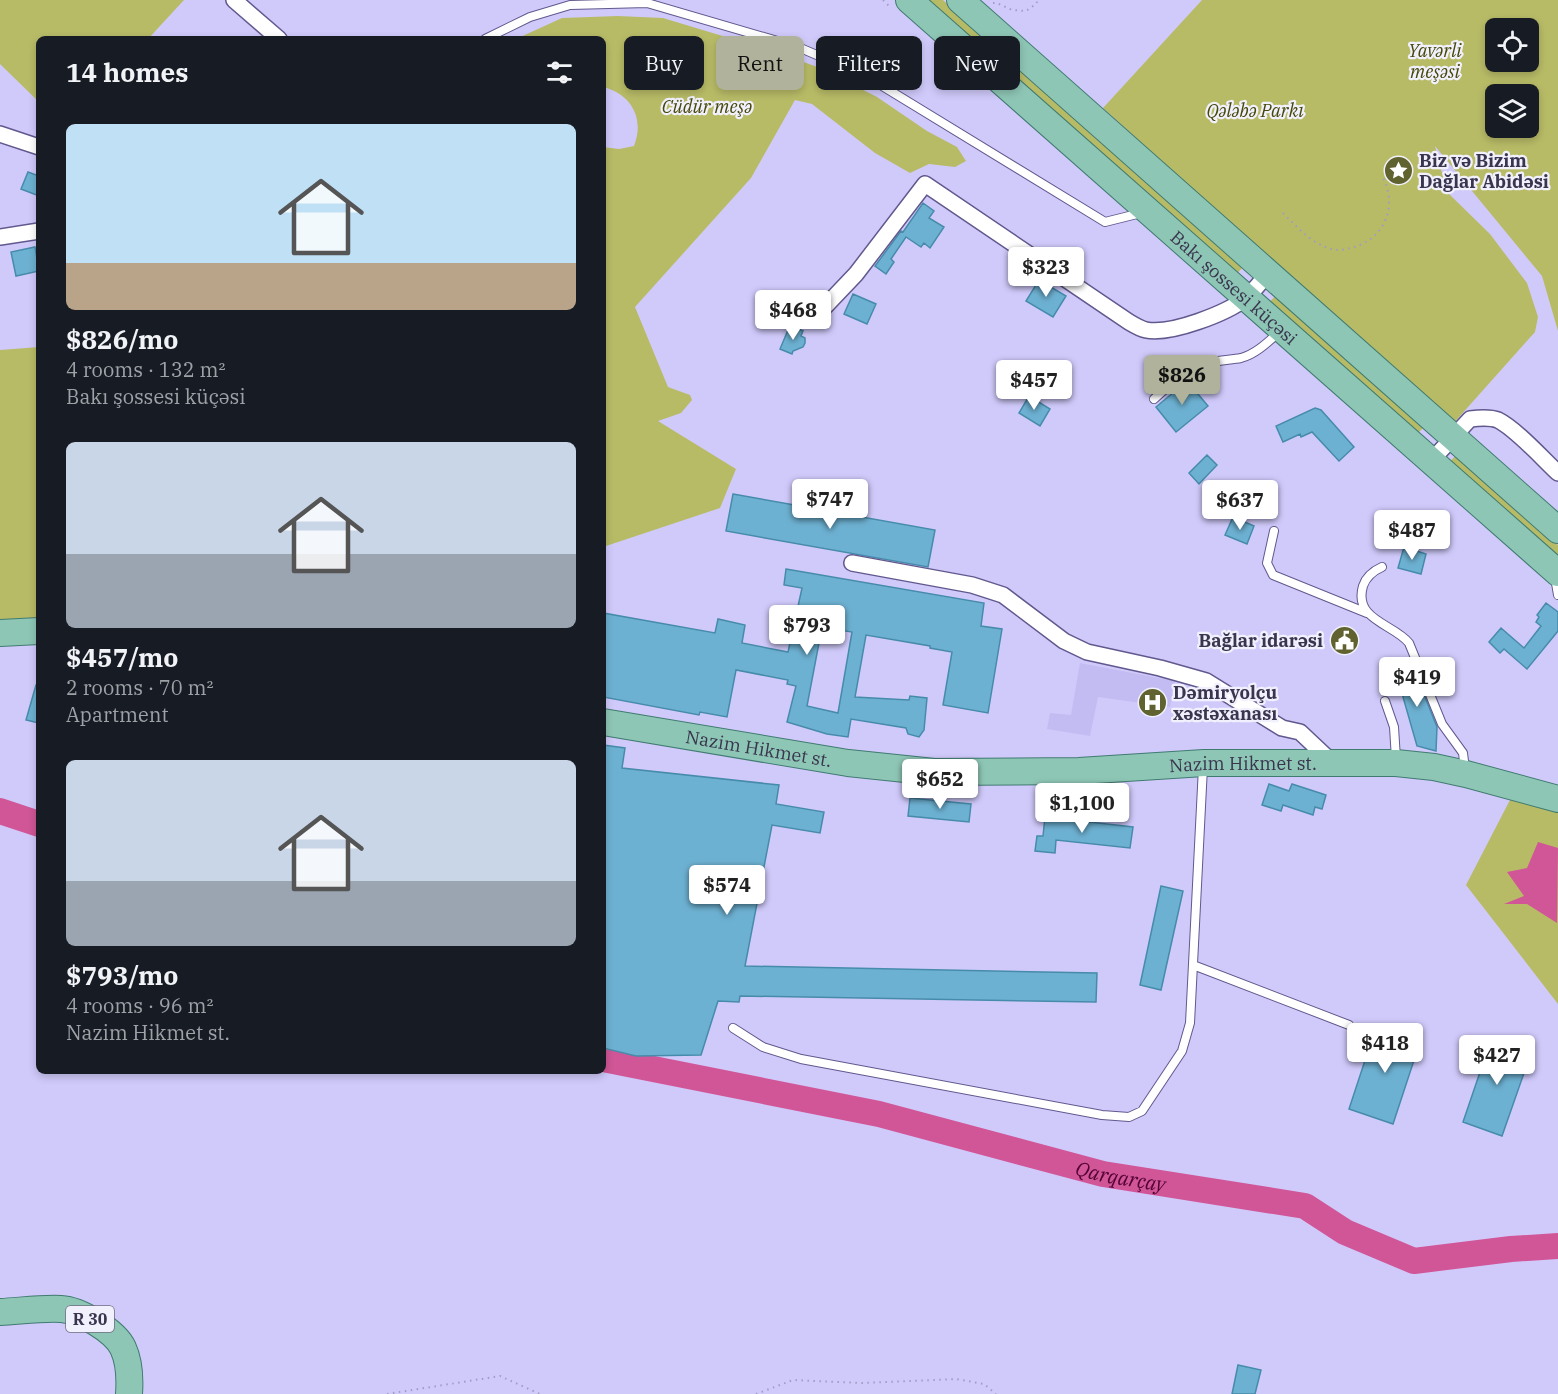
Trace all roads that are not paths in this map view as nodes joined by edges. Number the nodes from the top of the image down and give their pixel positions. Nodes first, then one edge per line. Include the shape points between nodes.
1 (234, 0) edge
2 (909, 0) edge
3 (965, 4) edge
4 (276, 36) edge
5 (491, 36) edge
6 (0, 134) edge
7 (36, 146) edge
8 (1148, 211) junction
9 (36, 231) edge
10 (0, 237) edge
11 (1268, 274) junction
12 (1246, 297) junction
13 (816, 316) dead end
14 (1282, 329) junction
15 (1154, 399) dead end
16 (1453, 437) junction
17 (1431, 461) junction
18 (1558, 473) edge
19 (1558, 530) edge
20 (1274, 531) dead end
21 (852, 563) dead end
22 (1382, 567) dead end
23 (1556, 571) edge
24 (1558, 595) edge
25 (1367, 613) junction
26 (36, 631) edge
27 (0, 633) edge
28 (1385, 701) dead end
29 (606, 723) edge
30 (1204, 763) junction
31 (1396, 763) junction
32 (1334, 764) junction
33 (1466, 774) junction
34 (1558, 799) edge
35 (1193, 965) junction
36 (1349, 1025) dead end
37 (733, 1028) dead end
38 (0, 1312) edge
39 (129, 1394) edge

1 - 4 street
2 - 8 main road, Bakı şossesi küçəsi
3 - 11 main road, Bakı şossesi küçəsi
5 - 8 lane via 530,17 570,5 646,3 798,47 866,76 1105,222
6 - 7 street
8 - 12 main road, Bakı şossesi küçəsi
9 - 10 street
11 - 12 street
11 - 16 main road, Bakı şossesi küçəsi
12 - 13 street via 1188,325 1145,330 924,184 856,274
12 - 14 main road, Bakı şossesi küçəsi
14 - 15 lane via 1261,348 1243,357 1199,367
14 - 17 main road, Bakı şossesi küçəsi
16 - 17 street
16 - 18 street via 1470,419 1497,420
16 - 19 main road, Bakı şossesi küçəsi
17 - 23 main road, Bakı şossesi küçəsi
20 - 25 lane via 1267,563 1273,575
21 - 32 street via 972,585 1003,595 1064,641 1087,652 1206,681 1282,728 1300,732
22 - 25 lane via 1369,576 1362,590
23 - 24 lane
25 - 33 lane via 1409,643 1442,724 1463,753
26 - 27 main road
28 - 31 lane via 1394,727
29 - 30 main road, Nazim Hikmet st. via 848,764 934,772 1079,771
30 - 32 main road, Nazim Hikmet st.
30 - 35 lane
31 - 32 main road, Nazim Hikmet st.
31 - 33 main road, Nazim Hikmet st.
33 - 34 main road, Nazim Hikmet st.
35 - 36 lane
35 - 37 lane via 1190,1023 1182,1051 1142,1111 1128,1117 801,1059 763,1047
38 - 39 main road, R 30 via 63,1309 102,1326 123,1347

